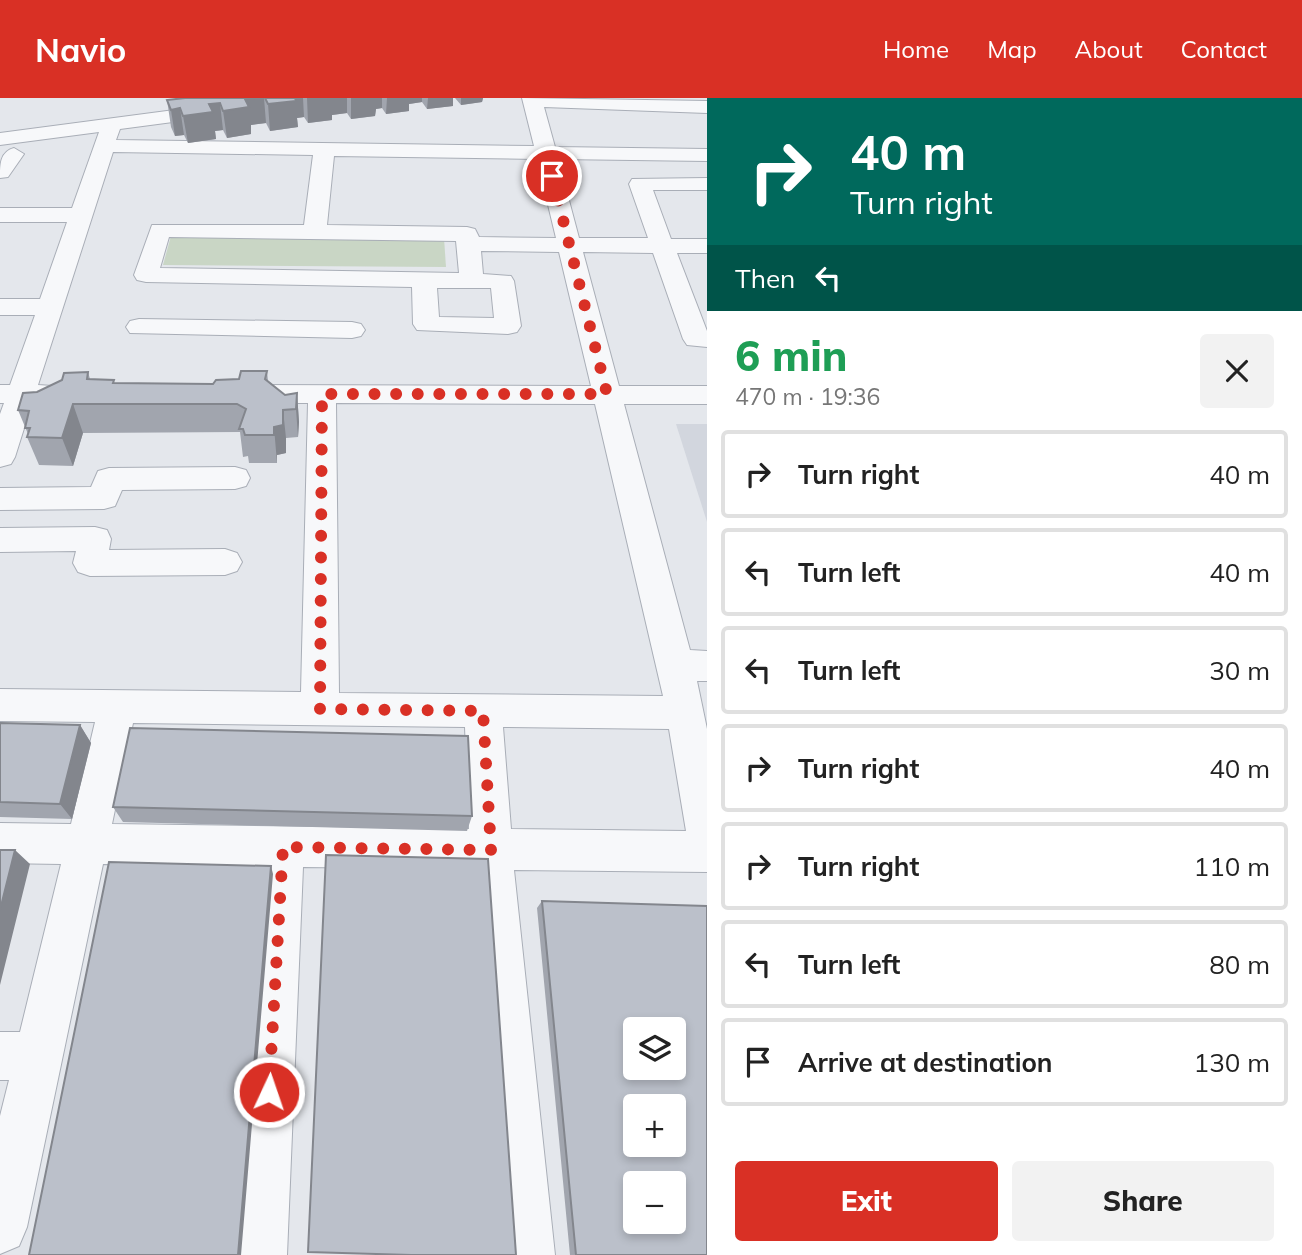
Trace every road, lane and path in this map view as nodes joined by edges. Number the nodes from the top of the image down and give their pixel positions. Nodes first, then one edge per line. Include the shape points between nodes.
1 (308, 98) edge
2 (533, 99) edge
3 (707, 107) edge
4 (449, 131) dead end
5 (108, 135) junction
6 (7, 146) edge
7 (324, 149) junction
8 (464, 151) junction
9 (546, 152) junction
10 (707, 155) edge
11 (0, 172) edge
12 (707, 184) edge
13 (0, 215) edge
14 (82, 215) junction
15 (315, 232) junction
16 (468, 244) junction
17 (569, 245) junction
18 (662, 246) junction
19 (707, 246) edge
20 (253, 277) junction
21 (424, 279) junction
22 (472, 281) junction
23 (0, 307) edge
24 (51, 307) junction
25 (139, 327) dead end
26 (243, 329) junction
27 (352, 330) dead end
28 (707, 339) edge
29 (10, 394) edge
30 (103, 394) edge
31 (213, 394) edge
32 (322, 394) junction
33 (607, 394) junction
34 (707, 395) edge
35 (0, 457) edge
36 (234, 478) dead end
37 (104, 498) junction
38 (0, 499) edge
39 (95, 539) junction
40 (0, 540) edge
41 (225, 562) dead end
42 (691, 665) edge
43 (0, 705) edge
44 (118, 706) junction
45 (320, 709) junction
46 (483, 711) junction
47 (682, 713) junction
48 (707, 834) edge
49 (0, 843) edge
50 (87, 845) junction
51 (283, 847) junction
52 (491, 850) junction
53 (707, 852) edge
54 (19, 1057) edge
55 (0, 1227) edge
56 (260, 1255) edge
57 (528, 1255) edge

1 - 5 street
2 - 3 street
2 - 9 street
4 - 8 street
5 - 6 street
5 - 7 street
5 - 14 street
6 - 11 street
7 - 8 street
7 - 15 street
8 - 9 street
9 - 10 street
9 - 17 street
12 - 18 street via 640,184
13 - 14 street
14 - 24 street
15 - 16 street via 467,234
15 - 20 street via 160,230 146,275
16 - 17 street
16 - 22 street
17 - 18 street
17 - 33 street
18 - 19 street
18 - 28 street via 696,339
20 - 21 street
20 - 26 street
21 - 22 street
21 - 22 street via 426,324 508,326 502,281
23 - 24 street
24 - 29 street
25 - 26 street
26 - 27 street
29 - 30 street
29 - 35 street
31 - 32 street
32 - 33 street
32 - 45 street
33 - 34 street
33 - 42 street
36 - 37 street via 109,479
37 - 38 street
37 - 39 street
39 - 40 street
39 - 41 street via 90,563
42 - 47 street
43 - 44 street
44 - 45 street
44 - 50 street
45 - 46 street
46 - 47 street
46 - 52 street
47 - 48 street
49 - 50 street
50 - 51 street
50 - 54 street
51 - 52 street
51 - 56 street
52 - 53 street
52 - 57 street
54 - 55 street

